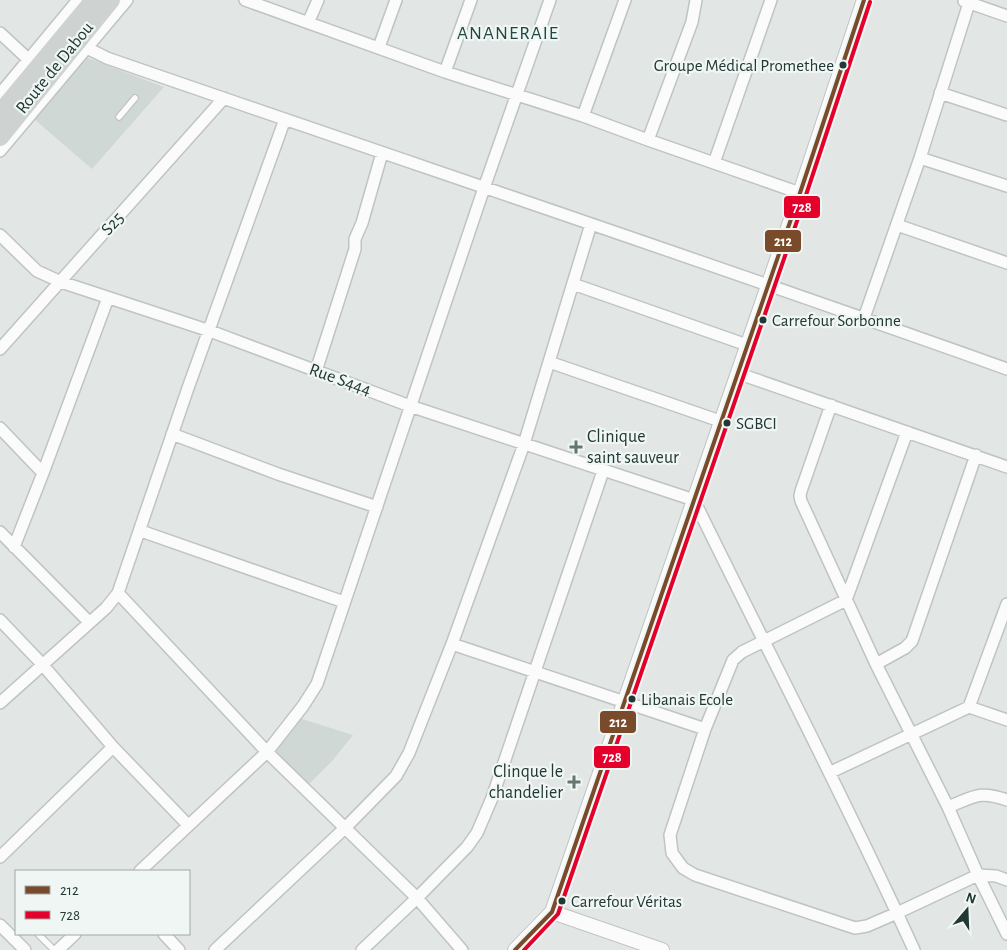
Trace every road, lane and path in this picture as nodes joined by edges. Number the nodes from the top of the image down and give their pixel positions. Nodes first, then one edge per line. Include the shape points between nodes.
1 (78, 0) edge
2 (94, 0) edge
3 (111, 0) edge
4 (127, 0) edge
5 (245, 0) edge
6 (318, 0) edge
7 (396, 0) edge
8 (471, 0) edge
9 (550, 0) edge
10 (625, 0) edge
11 (696, 0) edge
12 (771, 0) edge
13 (864, 0) edge
14 (967, 1) edge
15 (1007, 16) edge
16 (308, 23) junction
17 (0, 33) edge
18 (379, 47) junction
19 (87, 48) junction
20 (28, 59) junction
21 (445, 72) junction
22 (940, 92) junction
23 (0, 94) edge
24 (516, 96) junction
25 (135, 98) dead end
26 (224, 98) junction
27 (0, 113) edge
28 (1007, 115) edge
29 (583, 116) junction
30 (119, 117) dead end
31 (285, 119) junction
32 (0, 137) edge
33 (648, 140) junction
34 (0, 151) edge
35 (382, 153) junction
36 (920, 158) junction
37 (714, 163) junction
38 (1007, 186) edge
39 (484, 188) junction
40 (800, 192) junction
41 (590, 224) junction
42 (897, 225) junction
43 (0, 235) edge
44 (1007, 263) edge
45 (61, 282) junction
46 (573, 284) junction
47 (768, 284) junction
48 (108, 298) junction
49 (864, 318) junction
50 (210, 331) junction
51 (747, 345) junction
52 (0, 349) edge
53 (549, 362) junction
54 (1007, 369) edge
55 (316, 371) junction
56 (737, 373) junction
57 (831, 405) junction
58 (410, 406) junction
59 (720, 421) junction
60 (0, 428) edge
61 (906, 432) junction
62 (172, 434) junction
63 (524, 444) junction
64 (976, 455) junction
65 (1007, 466) edge
66 (603, 471) junction
67 (43, 473) junction
68 (694, 500) junction
69 (377, 507) junction
70 (140, 531) junction
71 (0, 532) edge
72 (14, 547) junction
73 (118, 593) junction
74 (846, 600) junction
75 (344, 602) junction
76 (1007, 604) edge
77 (0, 620) edge
78 (89, 622) junction
79 (763, 642) junction
80 (452, 644) junction
81 (42, 664) junction
82 (876, 664) junction
83 (534, 672) junction
84 (625, 702) junction
85 (0, 703) edge
86 (969, 707) junction
87 (1007, 720) edge
88 (705, 729) junction
89 (912, 735) junction
90 (113, 747) junction
91 (267, 752) junction
92 (830, 772) junction
93 (1007, 800) edge
94 (948, 807) junction
95 (188, 825) junction
96 (345, 828) junction
97 (0, 857) edge
98 (141, 870) edge
99 (978, 875) junction
100 (1007, 880) edge
101 (417, 898) junction
102 (552, 912) junction
103 (897, 913) junction
104 (0, 925) edge
105 (1007, 934) edge
106 (39, 935) edge
107 (74, 935) edge
108 (165, 935) edge
109 (25, 950) edge
110 (54, 950) edge
111 (58, 950) edge
112 (179, 950) edge
113 (215, 950) edge
114 (362, 950) edge
115 (462, 950) edge
116 (515, 950) edge
117 (662, 950) edge
118 (914, 950) edge

1 - 20 street
2 - 27 main road, Route de Dabou
3 - 32 main road, Route de Dabou
4 - 19 street
5 - 16 street
6 - 16 street
7 - 18 street
8 - 21 street
9 - 24 street
10 - 29 street
11 - 33 street via 692,22
12 - 37 street
13 - 40 street
14 - 15 street
14 - 22 street
16 - 18 street
17 - 20 street
18 - 21 street
19 - 26 street via 107,58
19 - 34 street
20 - 23 street
21 - 24 street
22 - 28 street
22 - 36 street
24 - 29 street
24 - 39 street
25 - 30 lane
26 - 31 street
26 - 45 street, S25
29 - 33 street
31 - 35 street
31 - 50 street
33 - 37 street
35 - 39 street
35 - 55 street
36 - 38 street
36 - 42 street
37 - 40 street
39 - 41 street
39 - 58 street
40 - 47 street
41 - 46 street
41 - 47 street
42 - 44 street
42 - 49 street
43 - 45 street, Rue S444 via 37,271
45 - 48 street, Rue S444
45 - 52 street, S25
46 - 51 street
46 - 53 street
47 - 49 street
47 - 51 street
48 - 50 street, Rue S444
48 - 67 street
49 - 54 street
50 - 55 street, Rue S444
50 - 62 street
51 - 56 street
53 - 59 street
53 - 63 street
55 - 58 street, Rue S444
56 - 57 street
56 - 59 street
57 - 61 street
57 - 74 street via 800,496
58 - 63 street, Rue S444
58 - 69 street
59 - 68 street
60 - 67 street
61 - 64 street
61 - 74 street
62 - 69 street
62 - 70 street
63 - 66 street, Rue S444
63 - 80 street
64 - 65 street
64 - 82 street via 912,642
66 - 68 street, Rue S444
66 - 83 street
67 - 72 street
68 - 79 street
68 - 84 street
69 - 75 street
70 - 73 street
70 - 75 street
71 - 72 street
72 - 78 street
73 - 78 street
73 - 91 street
74 - 79 street
74 - 82 street
75 - 91 street via 317,684
76 - 86 street
77 - 81 street
78 - 81 street
79 - 88 street via 733,660
79 - 92 street
80 - 83 street
80 - 96 street via 409,753 396,776
81 - 85 street
81 - 90 street
82 - 89 street
83 - 84 street
83 - 101 street via 477,833
84 - 88 street
84 - 102 street
86 - 87 street
86 - 89 street
88 - 103 street via 670,835 672,854 683,868 695,875 855,928
89 - 92 street
89 - 94 street
90 - 95 street
90 - 97 street
91 - 95 street
91 - 96 street
92 - 103 street
93 - 94 street via 988,794 978,795
94 - 99 street
95 - 98 street
96 - 101 street
96 - 113 street
99 - 100 street
99 - 103 street
99 - 105 street
101 - 114 street
101 - 115 street
102 - 116 street
102 - 117 street
103 - 118 street
104 - 109 street
106 - 110 lane
107 - 111 street
108 - 112 street

